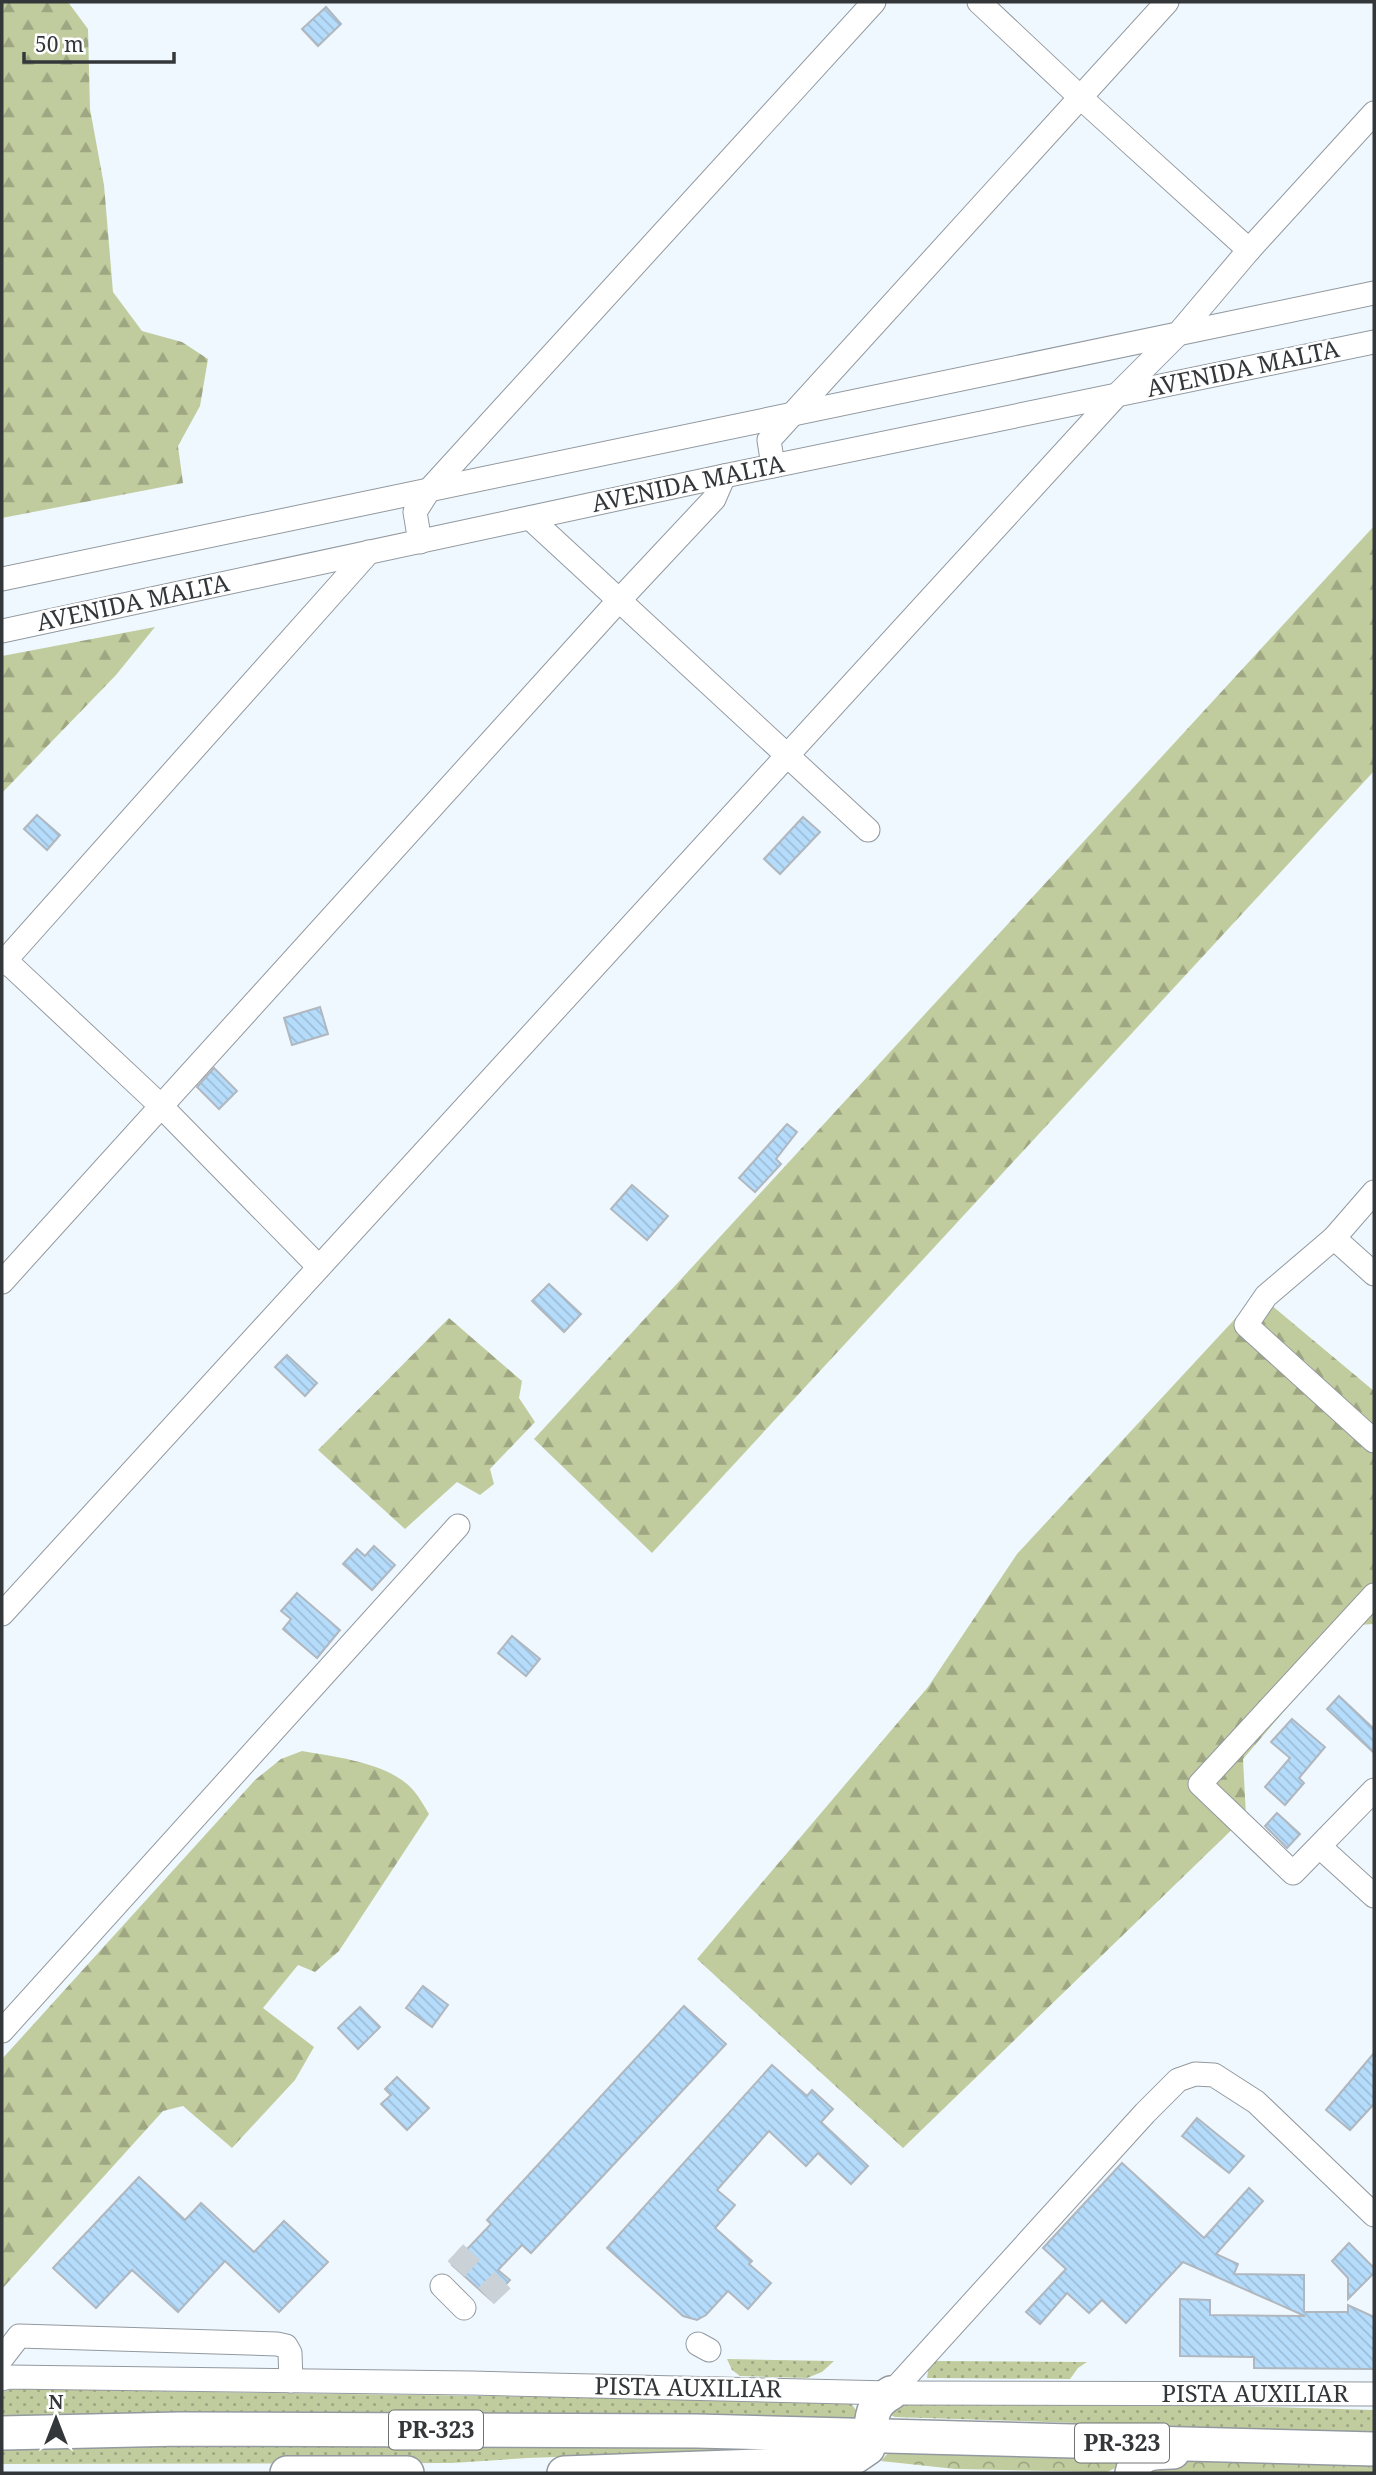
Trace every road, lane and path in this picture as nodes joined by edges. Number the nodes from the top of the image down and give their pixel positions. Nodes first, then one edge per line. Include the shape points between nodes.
1 (874, 2) edge
2 (979, 2) edge
3 (1167, 2) edge
4 (1080, 97) junction
5 (1374, 113) edge
6 (1249, 250) junction
7 (1374, 293) edge
8 (1178, 334) junction
9 (1374, 342) edge
10 (1116, 396) junction
11 (793, 415) junction
12 (773, 466) junction
13 (724, 476) junction
14 (429, 490) junction
15 (530, 518) junction
16 (420, 542) junction
17 (369, 552) junction
18 (2, 579) edge
19 (618, 601) junction
20 (2, 631) edge
21 (787, 755) junction
22 (869, 830) dead end
23 (3, 960) edge
24 (161, 1106) junction
25 (1374, 1192) edge
26 (1334, 1238) junction
27 (319, 1267) junction
28 (1374, 1274) edge
29 (2, 1282) edge
30 (1374, 1441) edge
31 (458, 1526) dead end
32 (1374, 1595) edge
33 (2, 1614) edge
34 (1374, 1790) edge
35 (1320, 1847) junction
36 (1374, 1896) edge
37 (2, 2031) edge
38 (1374, 2215) edge
39 (442, 2286) dead end
40 (464, 2308) dead end
41 (183, 2341) junction
42 (2, 2358) edge
43 (2, 2379) edge
44 (183, 2380) junction
45 (291, 2381) junction
46 (1374, 2394) edge
47 (871, 2409) junction
48 (2, 2433) edge
49 (1361, 2448) edge
50 (287, 2473) edge
51 (381, 2473) edge
52 (407, 2473) edge
53 (564, 2473) edge
54 (1132, 2473) edge

1 - 14 street
2 - 4 street
3 - 4 street
4 - 6 street
4 - 11 street
5 - 6 street
6 - 8 street
7 - 8 street, AVENIDA MALTA
8 - 10 street
8 - 11 street, AVENIDA MALTA
9 - 10 street, AVENIDA MALTA
10 - 12 street, AVENIDA MALTA
10 - 21 street
11 - 12 street via 769,440
11 - 14 street, AVENIDA MALTA
12 - 13 street, AVENIDA MALTA
13 - 15 street, AVENIDA MALTA
13 - 19 street via 714,499
14 - 16 street via 415,512
14 - 18 street, AVENIDA MALTA
15 - 16 street, AVENIDA MALTA
15 - 19 street
16 - 17 street, AVENIDA MALTA
17 - 20 street, AVENIDA MALTA
17 - 23 street
19 - 21 street
19 - 24 street
21 - 22 street
21 - 27 street
23 - 24 street
24 - 27 street
24 - 29 street
25 - 26 street
26 - 28 street
26 - 30 street via 1266,1296 1246,1325
27 - 33 street
31 - 37 street
32 - 35 street via 1200,1784 1293,1872
34 - 35 street
35 - 36 street
38 - 47 street via 1256,2102 1214,2075 1195,2074 1178,2080
39 - 40 street
41 - 42 street via 19,2336
41 - 44 street
41 - 45 street via 286,2346
43 - 44 street, PISTA AUXILIAR
44 - 45 street, PISTA AUXILIAR
45 - 47 street, PISTA AUXILIAR via 471,2383
46 - 47 street, PISTA AUXILIAR
47 - 48 highway, PR-323 via 683,2431
47 - 49 highway, PR-323
47 - 53 highway via 868,2448 839,2463
49 - 54 highway via 1148,2454 1140,2458
50 - 51 highway, PR-323
51 - 52 highway, PR-323

